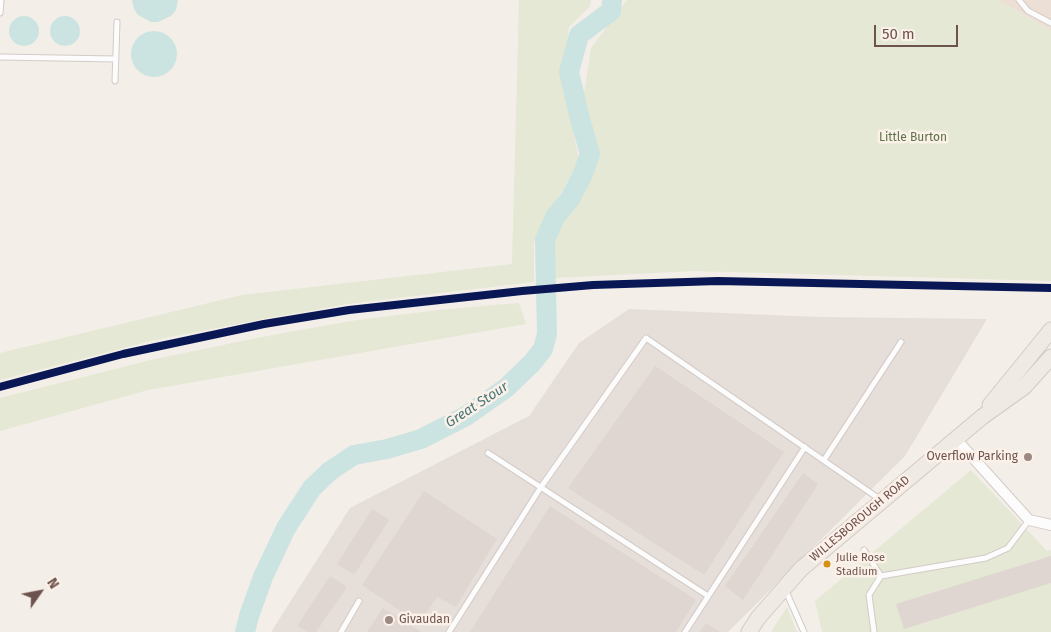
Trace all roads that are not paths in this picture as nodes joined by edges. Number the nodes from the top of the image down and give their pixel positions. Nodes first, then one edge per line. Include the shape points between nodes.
1 (1, 0) edge
2 (1018, 0) edge
3 (0, 13) edge
4 (117, 22) dead end
5 (1051, 23) edge
6 (0, 57) edge
7 (116, 59) junction
8 (115, 81) dead end
9 (1051, 330) edge
10 (901, 342) dead end
11 (1051, 357) edge
12 (982, 417) junction
13 (956, 438) junction
14 (805, 447) junction
15 (488, 453) dead end
16 (824, 460) junction
17 (541, 487) junction
18 (882, 501) junction
19 (1029, 520) junction
20 (1051, 525) edge
21 (864, 550) dead end
22 (881, 576) junction
23 (784, 587) junction
24 (708, 596) junction
25 (359, 601) dead end
26 (340, 632) edge
27 (448, 632) edge
28 (685, 632) edge
29 (749, 632) edge
30 (804, 632) edge
31 (874, 632) edge

1 - 3 lane
2 - 5 lane via 1028,11
4 - 7 lane
6 - 7 lane
7 - 8 lane
9 - 12 main road, WILLESBOROUGH ROAD
10 - 16 lane
11 - 12 main road, WILLESBOROUGH ROAD via 1024,387
12 - 13 main road, WILLESBOROUGH ROAD
13 - 18 main road, WILLESBOROUGH ROAD
13 - 19 street
14 - 16 lane
14 - 17 lane via 646,338
14 - 24 lane
15 - 17 lane
16 - 18 lane
17 - 24 lane
17 - 27 lane
18 - 23 main road, WILLESBOROUGH ROAD
19 - 20 street
19 - 22 lane via 1008,548 986,558
21 - 22 lane
22 - 31 lane via 869,595
23 - 29 main road, WILLESBOROUGH ROAD
23 - 30 lane
24 - 28 lane
25 - 26 lane

